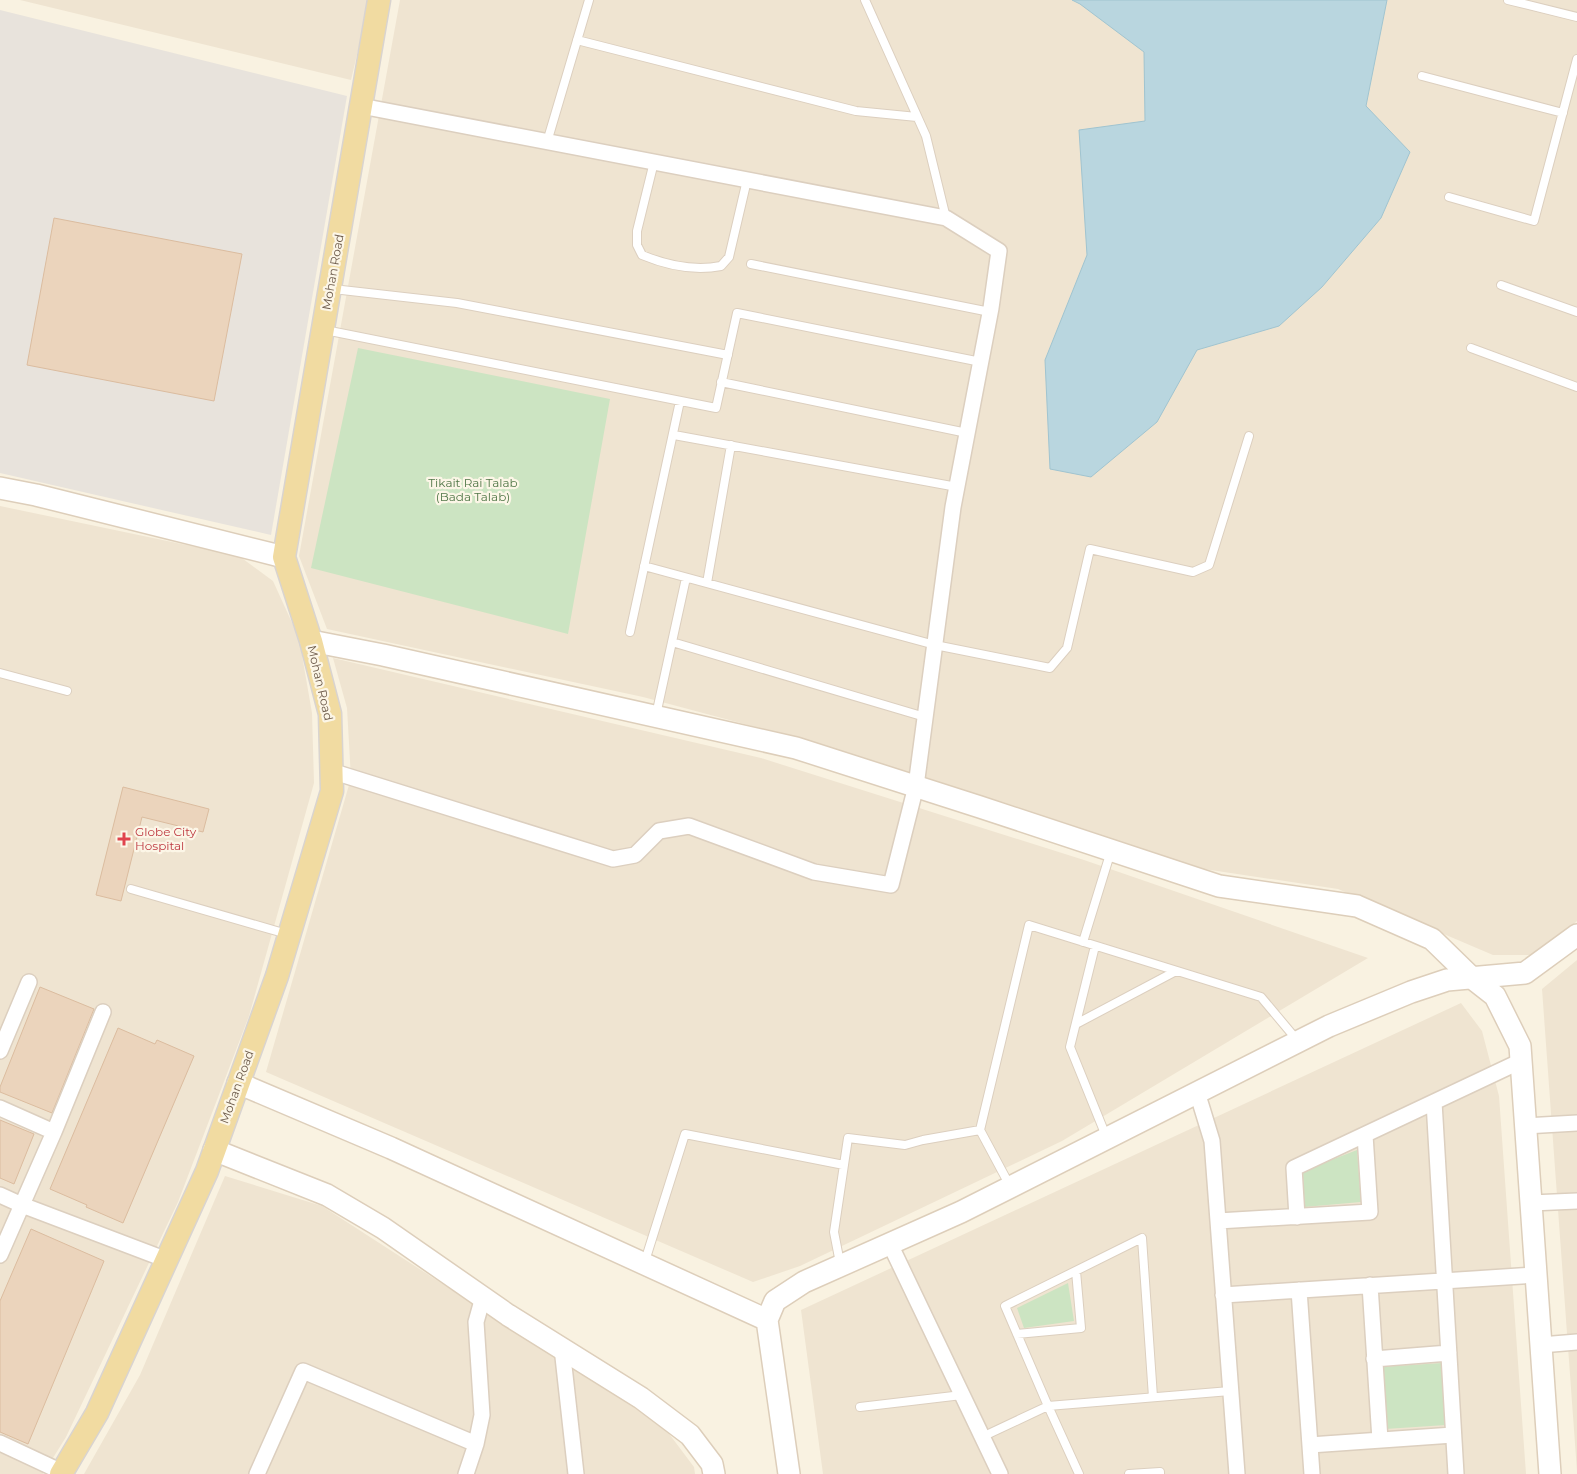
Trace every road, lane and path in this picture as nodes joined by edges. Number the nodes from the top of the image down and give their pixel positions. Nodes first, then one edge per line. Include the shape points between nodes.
1 (380, 0) edge
2 (589, 0) edge
3 (865, 0) edge
4 (1508, 0) edge
5 (1577, 17) edge
6 (577, 40) junction
7 (1577, 59) edge
8 (1422, 76) dead end
9 (361, 106) junction
10 (1563, 113) junction
11 (917, 117) junction
12 (547, 142) junction
13 (654, 162) junction
14 (747, 180) junction
15 (1449, 198) dead end
16 (946, 218) junction
17 (751, 264) dead end
18 (1501, 285) dead end
19 (330, 288) junction
20 (990, 312) junction
21 (1577, 312) edge
22 (323, 330) junction
23 (1471, 348) dead end
24 (728, 355) junction
25 (981, 362) junction
26 (721, 382) junction
27 (1577, 388) edge
28 (680, 401) junction
29 (967, 433) junction
30 (674, 435) junction
31 (1249, 436) dead end
32 (731, 445) junction
33 (957, 487) junction
34 (0, 488) edge
35 (284, 557) junction
36 (644, 566) junction
37 (686, 578) junction
38 (707, 583) junction
39 (630, 632) dead end
40 (311, 641) junction
41 (672, 642) junction
42 (935, 645) junction
43 (0, 673) edge
44 (67, 692) dead end
45 (656, 716) junction
46 (925, 716) junction
47 (331, 771) junction
48 (916, 786) junction
49 (1111, 850) junction
50 (131, 888) dead end
51 (289, 935) junction
52 (1575, 938) edge
53 (1083, 942) junction
54 (1096, 946) junction
55 (1176, 971) junction
56 (1472, 978) junction
57 (28, 982) dead end
58 (103, 1012) dead end
59 (7, 1017) edge
60 (1076, 1024) junction
61 (1299, 1041) junction
62 (0, 1052) edge
63 (1521, 1061) junction
64 (238, 1083) junction
65 (1197, 1092) junction
66 (1434, 1102) junction
67 (0, 1108) edge
68 (1577, 1122) edge
69 (1525, 1126) junction
70 (980, 1130) junction
71 (54, 1132) junction
72 (1365, 1134) junction
73 (1107, 1137) junction
74 (214, 1150) junction
75 (844, 1165) junction
76 (1010, 1186) junction
77 (0, 1195) edge
78 (1577, 1201) edge
79 (1531, 1203) junction
80 (22, 1205) junction
81 (1297, 1217) junction
82 (1218, 1222) junction
83 (890, 1244) junction
84 (0, 1256) edge
85 (166, 1260) junction
86 (645, 1264) junction
87 (841, 1265) junction
88 (1076, 1271) junction
89 (1536, 1275) junction
90 (1444, 1281) junction
91 (1370, 1286) junction
92 (1299, 1290) junction
93 (1223, 1295) junction
94 (483, 1297) junction
95 (768, 1320) junction
96 (1017, 1334) junction
97 (1577, 1342) edge
98 (1541, 1345) junction
99 (562, 1348) junction
100 (1449, 1354) junction
101 (1374, 1359) junction
102 (1230, 1391) junction
103 (962, 1394) junction
104 (1153, 1397) junction
105 (1048, 1406) junction
106 (860, 1407) dead end
107 (1453, 1434) junction
108 (982, 1437) junction
109 (1380, 1440) junction
110 (0, 1443) edge
111 (476, 1444) junction
112 (1310, 1445) junction
113 (62, 1473) edge
114 (257, 1474) edge
115 (466, 1474) edge
116 (576, 1474) edge
117 (714, 1474) edge
118 (789, 1474) edge
119 (1000, 1474) edge
120 (1080, 1474) edge
121 (1128, 1474) edge
122 (1160, 1474) edge
123 (1236, 1474) edge
124 (1312, 1474) edge
125 (1456, 1474) edge
126 (1550, 1474) edge

1 - 9 main road, Mohan Road
2 - 6 lane
3 - 11 lane
4 - 5 lane
6 - 11 lane via 856,111
6 - 12 lane
7 - 10 lane
8 - 10 lane
9 - 12 street
9 - 19 main road, Mohan Road
10 - 15 lane via 1534,221
11 - 16 lane via 926,136
12 - 13 street
13 - 14 street
13 - 14 lane via 637,231 637,245 642,255 655,261 697,269 721,266 729,257
14 - 16 street
16 - 20 street via 999,251
17 - 20 lane
18 - 21 lane
19 - 22 main road, Mohan Road
19 - 24 lane via 457,303
20 - 25 street
22 - 28 lane
22 - 35 main road, Mohan Road
23 - 27 lane
24 - 25 lane via 737,314
24 - 26 lane
25 - 29 street
26 - 28 lane via 716,408
26 - 29 lane
28 - 30 lane
29 - 33 street
30 - 32 lane
30 - 36 lane
31 - 42 lane via 1209,564 1193,572 1090,549 1067,648 1050,668
32 - 33 lane
32 - 38 lane
33 - 42 street
34 - 35 street
35 - 40 main road, Mohan Road
36 - 37 lane
36 - 39 lane
37 - 38 lane
37 - 41 lane
38 - 42 lane
40 - 45 street
40 - 47 main road, Mohan Road via 330,714
41 - 45 lane
41 - 46 lane
42 - 46 street
43 - 44 lane
45 - 48 street via 796,748
46 - 48 street
47 - 48 street via 613,859 635,855 659,831 689,826 814,872 890,885
47 - 51 main road, Mohan Road via 332,791
48 - 49 street
49 - 53 lane
49 - 56 street via 1219,886 1357,906 1432,939
50 - 51 lane
51 - 64 main road, Mohan Road
52 - 56 street via 1526,973
53 - 54 lane
53 - 70 lane via 1029,925
54 - 55 lane
54 - 60 lane
55 - 60 lane
55 - 61 lane via 1260,997
56 - 61 street via 1447,980 1411,992
56 - 63 street via 1495,996 1520,1046
57 - 59 street
58 - 71 street
59 - 62 street
60 - 73 lane via 1070,1047
61 - 65 street
63 - 66 street
63 - 69 street
64 - 74 main road, Mohan Road
64 - 86 street via 391,1148
65 - 73 street
65 - 82 street via 1212,1141
66 - 72 street
66 - 90 street
67 - 71 street
68 - 69 street
69 - 79 street
70 - 75 lane via 905,1145 848,1138
70 - 76 lane
71 - 80 street
72 - 81 street via 1294,1168
72 - 81 street via 1370,1212
73 - 76 street
74 - 85 main road, Mohan Road
74 - 94 street via 327,1195 383,1228
75 - 86 lane via 685,1134
75 - 87 lane via 834,1232
76 - 83 street
77 - 80 street
78 - 79 street
79 - 89 street
80 - 84 street
80 - 85 street
81 - 82 street
82 - 93 street
83 - 87 street
83 - 103 street
85 - 113 main road, Mohan Road via 97,1413
86 - 95 street
87 - 95 street via 804,1282 775,1301
88 - 96 lane via 1005,1306
88 - 96 lane via 1081,1328
88 - 104 lane via 1142,1238
89 - 90 street
89 - 98 street
90 - 91 street
90 - 100 street
91 - 92 street
91 - 101 street
92 - 93 street
92 - 112 street
93 - 102 street
94 - 99 street
94 - 111 street via 476,1322 482,1415
95 - 118 street
96 - 105 lane
97 - 98 street
98 - 126 street
99 - 116 street
99 - 117 street via 641,1398 690,1435 712,1464
100 - 101 street
100 - 107 street
101 - 109 street
102 - 104 lane
102 - 123 street
103 - 106 lane
103 - 108 street
104 - 105 lane
105 - 108 lane
105 - 120 lane
107 - 109 street
107 - 125 street
108 - 119 street
109 - 112 street
110 - 113 street
111 - 114 street via 304,1371
111 - 115 street
112 - 124 street
121 - 122 lane

